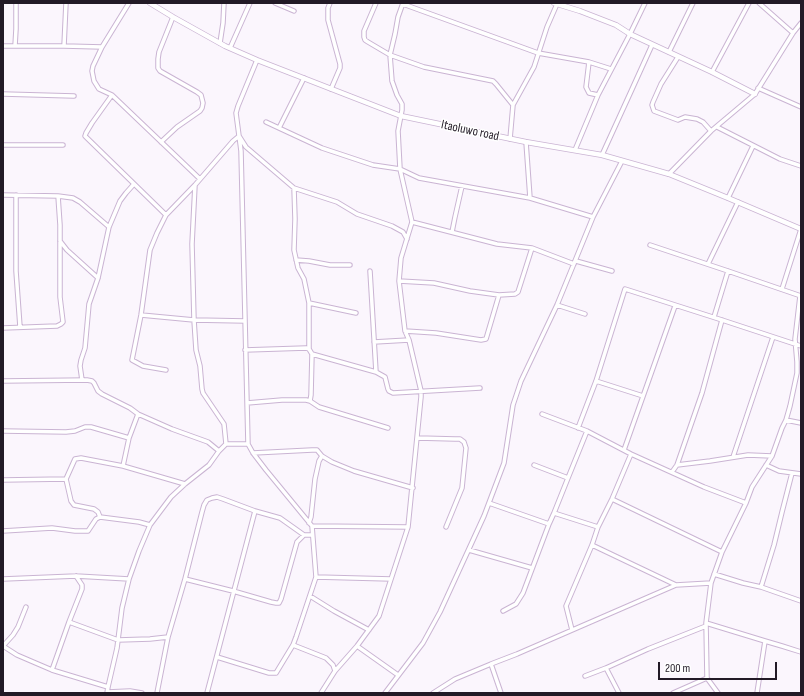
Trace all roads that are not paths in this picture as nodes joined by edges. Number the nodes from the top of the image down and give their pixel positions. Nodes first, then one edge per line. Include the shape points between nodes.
1 (16, 3) edge
2 (66, 3) edge
3 (129, 3) edge
4 (150, 3) edge
5 (224, 3) edge
6 (250, 3) edge
7 (274, 3) edge
8 (330, 3) edge
9 (376, 3) edge
10 (403, 3) edge
11 (645, 3) edge
12 (693, 3) edge
13 (749, 3) edge
14 (759, 3) edge
15 (556, 4) edge
16 (294, 11) dead end
17 (173, 17) junction
18 (801, 22) edge
19 (793, 33) junction
20 (630, 34) junction
21 (220, 43) junction
22 (652, 45) junction
23 (3, 46) edge
24 (15, 46) junction
25 (64, 46) junction
26 (102, 47) junction
27 (230, 48) junction
28 (669, 52) junction
29 (538, 53) junction
30 (390, 55) junction
31 (678, 57) junction
32 (257, 60) junction
33 (589, 62) junction
34 (612, 69) junction
35 (712, 72) junction
36 (304, 78) junction
37 (758, 88) junction
38 (331, 89) junction
39 (3, 94) edge
40 (755, 94) junction
41 (598, 95) junction
42 (74, 96) dead end
43 (112, 96) junction
44 (513, 105) junction
45 (801, 106) edge
46 (401, 116) junction
47 (266, 122) dead end
48 (717, 127) junction
49 (279, 128) junction
50 (711, 131) junction
51 (239, 136) junction
52 (510, 139) junction
53 (161, 142) junction
54 (526, 142) junction
55 (3, 145) edge
56 (63, 145) dead end
57 (753, 146) junction
58 (575, 150) junction
59 (602, 155) junction
60 (622, 161) junction
61 (801, 166) edge
62 (400, 169) junction
63 (670, 174) junction
64 (200, 179) junction
65 (134, 184) junction
66 (195, 185) junction
67 (462, 186) junction
68 (294, 188) junction
69 (3, 195) edge
70 (16, 195) junction
71 (58, 196) junction
72 (530, 198) junction
73 (728, 198) junction
74 (738, 202) junction
75 (166, 216) junction
76 (593, 217) junction
77 (412, 222) junction
78 (109, 227) junction
79 (801, 229) edge
80 (452, 232) junction
81 (407, 239) junction
82 (60, 241) junction
83 (650, 245) dead end
84 (532, 248) junction
85 (296, 260) junction
86 (575, 262) junction
87 (708, 264) junction
88 (350, 265) dead end
89 (612, 271) dead end
90 (728, 271) junction
91 (370, 272) dead end
92 (98, 278) junction
93 (399, 281) junction
94 (782, 289) junction
95 (499, 295) junction
96 (800, 296) edge
97 (309, 303) junction
98 (557, 305) junction
99 (675, 306) junction
100 (356, 313) dead end
101 (141, 314) junction
102 (585, 314) dead end
103 (714, 317) junction
104 (194, 320) junction
105 (722, 320) junction
106 (245, 321) junction
107 (20, 327) junction
108 (3, 328) edge
109 (405, 331) junction
110 (773, 337) junction
111 (409, 340) junction
112 (374, 342) junction
113 (795, 344) junction
114 (801, 346) edge
115 (309, 349) junction
116 (245, 350) junction
117 (312, 354) junction
118 (166, 370) dead end
119 (376, 372) junction
120 (82, 380) junction
121 (596, 381) junction
122 (3, 382) edge
123 (480, 388) dead end
124 (421, 391) junction
125 (643, 396) junction
126 (310, 401) junction
127 (247, 403) junction
128 (138, 414) junction
129 (542, 414) dead end
130 (786, 420) junction
131 (801, 423) edge
132 (388, 428) dead end
133 (578, 428) junction
134 (3, 431) edge
135 (587, 431) junction
136 (129, 438) junction
137 (418, 438) junction
138 (226, 444) junction
139 (248, 444) junction
140 (624, 450) junction
141 (219, 451) junction
142 (253, 453) junction
143 (631, 454) junction
144 (322, 456) junction
145 (772, 456) junction
146 (733, 457) junction
147 (534, 465) dead end
148 (677, 465) junction
149 (766, 465) junction
150 (123, 466) junction
151 (672, 472) junction
152 (792, 473) junction
153 (801, 474) edge
154 (568, 478) junction
155 (66, 479) junction
156 (3, 480) edge
157 (185, 484) junction
158 (412, 488) junction
159 (612, 499) junction
160 (490, 502) junction
161 (746, 503) junction
162 (255, 511) junction
163 (554, 513) junction
164 (100, 517) junction
165 (549, 524) junction
166 (150, 525) junction
167 (311, 525) junction
168 (408, 527) junction
169 (446, 527) dead end
170 (598, 527) junction
171 (3, 531) edge
172 (304, 534) junction
173 (312, 535) junction
174 (592, 544) junction
175 (468, 550) junction
176 (722, 552) junction
177 (532, 568) junction
178 (714, 574) junction
179 (76, 576) junction
180 (316, 577) junction
181 (3, 579) edge
182 (129, 579) junction
183 (185, 579) junction
184 (391, 579) junction
185 (711, 583) junction
186 (676, 585) junction
187 (761, 587) junction
188 (233, 591) junction
189 (310, 596) junction
190 (801, 601) edge
191 (26, 607) dead end
192 (503, 611) dead end
193 (69, 622) junction
194 (706, 625) junction
195 (369, 630) junction
196 (572, 630) junction
197 (168, 637) junction
198 (118, 640) junction
199 (765, 641) junction
200 (293, 645) junction
201 (3, 646) edge
202 (356, 646) junction
203 (801, 652) edge
204 (217, 657) junction
205 (491, 664) junction
206 (606, 668) junction
207 (52, 670) junction
208 (335, 671) junction
209 (398, 675) junction
210 (585, 676) dead end
211 (707, 678) junction
212 (108, 687) junction
213 (108, 693) edge
214 (142, 693) edge
215 (157, 693) edge
216 (206, 693) edge
217 (321, 693) edge
218 (384, 693) edge
219 (433, 693) edge
220 (501, 693) edge
221 (619, 693) edge
222 (673, 693) edge
223 (718, 693) edge
224 (757, 693) edge

1 - 24 street
2 - 25 street
3 - 26 street
4 - 17 street, Itaoluwo road
5 - 21 street
6 - 27 street
7 - 16 street
8 - 38 street via 328,20 340,64
9 - 30 street via 364,37
10 - 29 street
10 - 30 street
11 - 20 street
12 - 28 street
13 - 35 street
14 - 19 street
15 - 20 street via 616,25
15 - 29 street
17 - 21 street, Itaoluwo road
17 - 53 street via 159,52 158,68 201,95 203,103 200,111
18 - 19 street
19 - 37 street
20 - 22 street
20 - 34 street
21 - 27 street, Itaoluwo road
22 - 28 street
22 - 59 street
23 - 24 street
24 - 25 street
25 - 26 street
26 - 43 street via 92,72 99,89
27 - 32 street, Itaoluwo road
28 - 31 street
29 - 33 street
29 - 44 street via 534,67
30 - 44 street via 424,67 493,81
30 - 46 street via 392,80 402,104
31 - 35 street
31 - 50 street via 661,84 652,105 654,111 678,120 685,117 697,119
32 - 36 street, Itaoluwo road
32 - 51 street via 236,113
33 - 34 street
33 - 41 street via 586,87 589,93
34 - 41 street
35 - 40 street
36 - 38 street, Itaoluwo road
36 - 49 street
37 - 40 street
37 - 45 street
38 - 46 street, Itaoluwo road
39 - 42 street
40 - 48 street
41 - 58 street
43 - 53 street
43 - 65 street via 92,123 86,138
44 - 52 street
46 - 52 street, Itaoluwo road
46 - 62 street via 398,131
47 - 49 street
48 - 50 street
48 - 57 street
49 - 62 street via 322,148 373,165
50 - 63 street
51 - 64 street
51 - 68 street via 246,147
51 - 106 street
52 - 54 street, Itaoluwo road
53 - 64 street
54 - 58 street, Itaoluwo road
54 - 72 street
55 - 56 street
57 - 61 street
57 - 73 street
58 - 59 street, Itaoluwo road
59 - 60 street, Itaoluwo road
60 - 63 street, Itaoluwo road
60 - 76 street
62 - 67 street via 419,178
62 - 77 street
63 - 73 street, Itaoluwo road
64 - 66 street
65 - 75 street
65 - 78 street via 120,201
66 - 75 street
66 - 104 street via 192,244
67 - 72 street
67 - 80 street
68 - 81 street via 337,202 357,214 392,226 403,232
68 - 85 street
69 - 70 street
70 - 71 street
70 - 107 street via 16,271
71 - 78 street via 73,198 80,202
71 - 82 street
72 - 76 street
73 - 74 street, Itaoluwo road
74 - 79 street, Itaoluwo road
74 - 87 street
75 - 101 street via 150,250
76 - 86 street
77 - 80 street
77 - 81 street
78 - 92 street
79 - 94 street
80 - 84 street via 497,244
81 - 93 street via 401,258
82 - 92 street
82 - 107 street via 60,297 63,322 57,326
83 - 87 street
84 - 86 street
84 - 95 street via 518,292
85 - 88 street
85 - 97 street via 304,279
86 - 89 street
86 - 98 street
87 - 90 street
90 - 94 street
90 - 103 street
91 - 112 street
92 - 120 street via 89,304 85,348 80,366
93 - 95 street via 434,283
93 - 109 street
94 - 96 street
95 - 109 street via 486,340
96 - 113 street
97 - 100 street
97 - 115 street
98 - 102 street
98 - 160 street via 521,381 513,405 504,463
99 - 103 street
99 - 121 street via 625,289
99 - 125 street
101 - 104 street
101 - 118 street via 132,360 143,366
103 - 105 street
104 - 106 street
104 - 138 street via 203,393 224,424
105 - 110 street
105 - 148 street via 702,393
106 - 116 street
107 - 108 street
109 - 111 street
110 - 113 street
110 - 146 street
111 - 112 street
111 - 124 street
112 - 119 street
113 - 114 street
113 - 130 street via 797,374
115 - 116 street
115 - 117 street
116 - 127 street
117 - 119 street
117 - 126 street
119 - 124 street via 385,377 391,392
120 - 122 street
120 - 128 street via 92,381 102,394
121 - 125 street
121 - 133 street
123 - 124 street
124 - 137 street
125 - 140 street
126 - 127 street
126 - 132 street via 319,407
127 - 139 street
128 - 136 street
128 - 141 street via 208,442
129 - 133 street
130 - 131 street
130 - 145 street
133 - 135 street
134 - 136 street via 66,432 91,427
135 - 140 street
135 - 154 street
136 - 150 street
137 - 158 street
137 - 169 street via 460,439 466,448 462,488
138 - 139 street
138 - 141 street
139 - 142 street
140 - 143 street
141 - 157 street via 209,465
142 - 144 street via 317,450
142 - 167 street
143 - 151 street
143 - 159 street
144 - 158 street via 354,471
144 - 167 street via 315,479
145 - 146 street
145 - 149 street
146 - 148 street
147 - 154 street
148 - 151 street
149 - 152 street
149 - 161 street via 752,487
150 - 155 street via 75,459
150 - 157 street
151 - 161 street
152 - 153 street
152 - 187 street
154 - 163 street
155 - 156 street
155 - 164 street via 74,505 94,509
157 - 166 street via 171,496
158 - 168 street
159 - 170 street
159 - 176 street
160 - 165 street
160 - 175 street
161 - 176 street
162 - 172 street via 280,518
162 - 183 street via 217,497 207,500
162 - 188 street
163 - 165 street
163 - 170 street
164 - 166 street
164 - 171 street via 96,518 88,531 52,528
165 - 177 street
166 - 182 street
167 - 168 street
167 - 173 street
168 - 184 street
170 - 174 street
172 - 173 street
172 - 188 street via 297,542 279,603
173 - 180 street
174 - 186 street
174 - 196 street via 566,606
175 - 177 street
175 - 209 street via 423,643
176 - 178 street
177 - 192 street via 516,604
178 - 185 street
178 - 187 street
179 - 181 street
179 - 182 street
179 - 193 street via 82,584 82,589
180 - 184 street
180 - 189 street
182 - 198 street
183 - 188 street
183 - 197 street
184 - 195 street via 379,616
185 - 186 street
185 - 194 street
186 - 196 street
187 - 190 street
188 - 204 street
189 - 195 street
189 - 200 street
191 - 201 street via 18,627
193 - 198 street
193 - 207 street
194 - 199 street
194 - 206 street
194 - 211 street
195 - 202 street
196 - 205 street
197 - 198 street
197 - 215 street
198 - 212 street
199 - 203 street
199 - 224 street
200 - 204 street via 276,673
200 - 208 street via 326,658
201 - 207 street
202 - 208 street
202 - 209 street
204 - 216 street
205 - 219 street via 454,679
205 - 220 street
206 - 210 street
206 - 221 street
207 - 212 street
208 - 217 street
209 - 218 street
211 - 222 street
211 - 223 street
212 - 213 street
213 - 214 street

